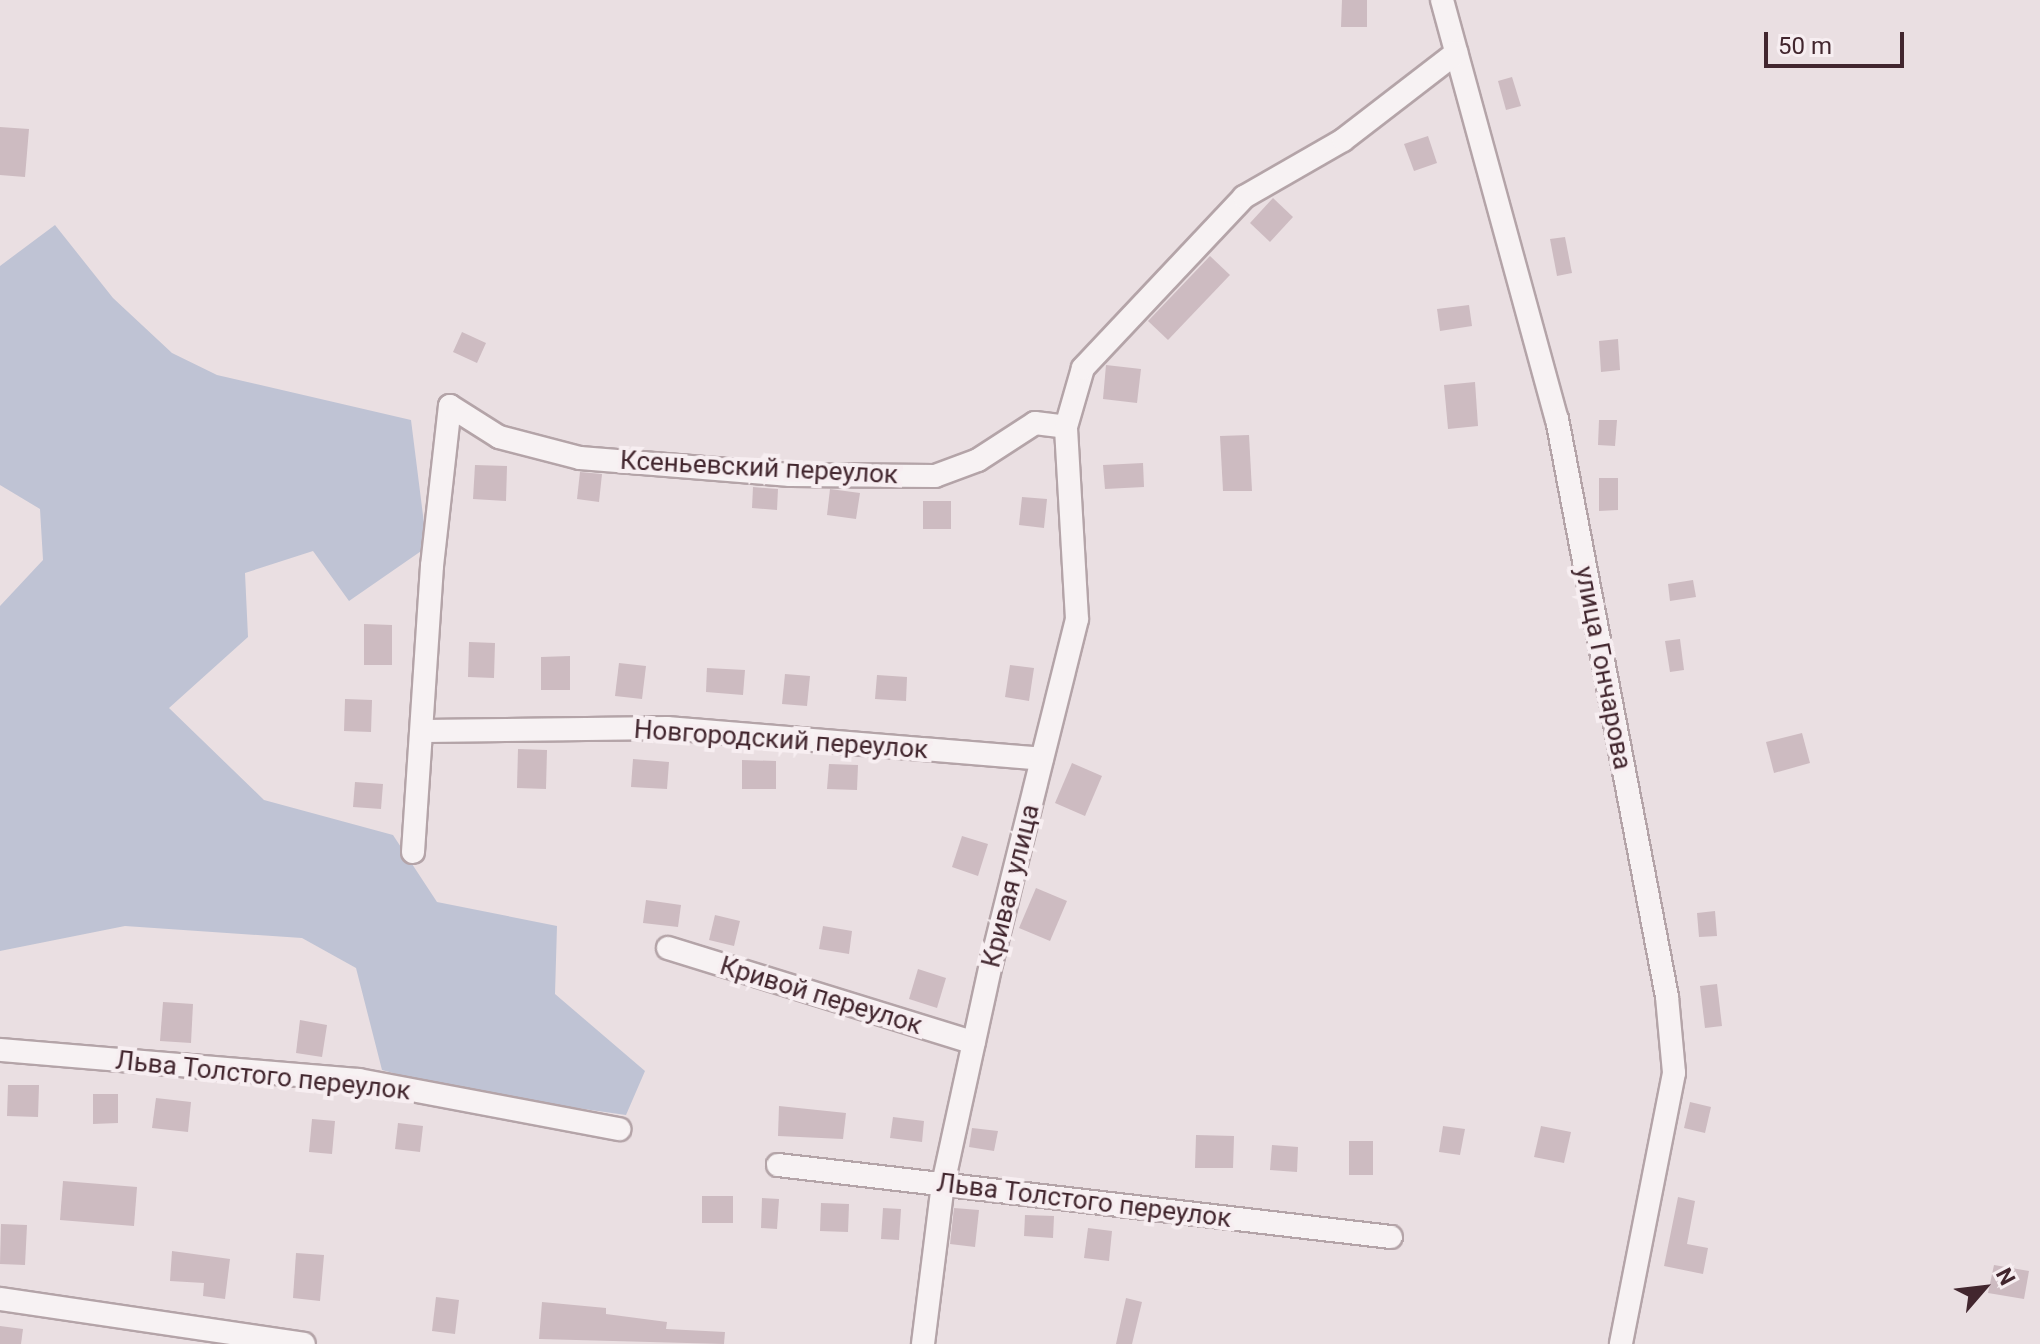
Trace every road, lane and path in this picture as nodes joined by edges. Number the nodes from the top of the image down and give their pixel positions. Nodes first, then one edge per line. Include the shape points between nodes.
1 (1442, 0) edge
2 (1456, 53) junction
3 (1066, 427) junction
4 (425, 731) junction
5 (1042, 759) junction
6 (413, 852) dead end
7 (668, 948) dead end
8 (974, 1043) junction
9 (0, 1050) edge
10 (619, 1129) dead end
11 (778, 1165) dead end
12 (943, 1184) junction
13 (1391, 1237) dead end
14 (0, 1299) edge
15 (304, 1344) edge
16 (923, 1344) edge
17 (1621, 1344) edge

1 - 2 street, улица Гончарова
2 - 3 street, Кривая улица via 1343,140 1244,197 1083,368
2 - 17 street, улица Гончарова via 1557,419 1667,997 1674,1073
3 - 4 street, Ксеньевский переулок via 1035,423 978,460 935,476 790,475 580,458 499,437 450,406 432,566
3 - 5 street, Кривая улица via 1077,619
4 - 5 street, Новгородский переулок via 667,728
4 - 6 street
5 - 8 street, Кривая улица
7 - 8 street, Кривой переулок
8 - 12 street, Кривая улица
9 - 10 street, Льва Толстого переулок via 359,1080
11 - 12 street, Льва Толстого переулок
12 - 13 street, Льва Толстого переулок
12 - 16 street, Кривая улица
14 - 15 street

